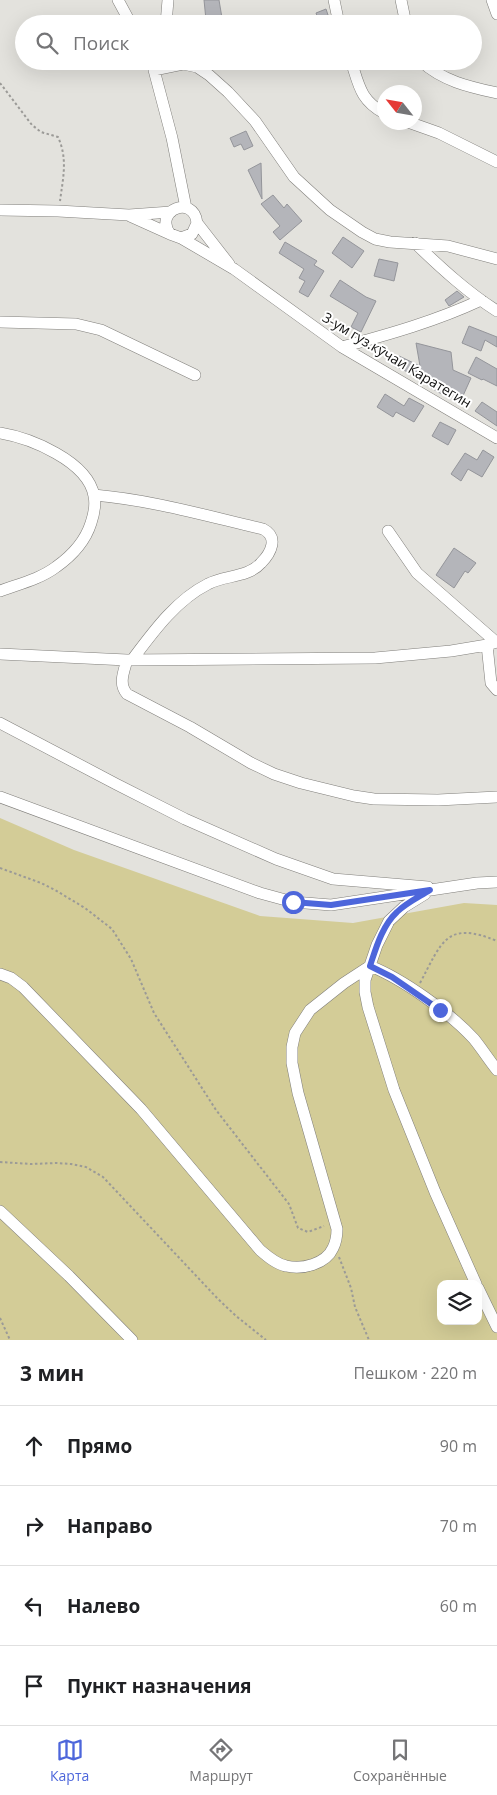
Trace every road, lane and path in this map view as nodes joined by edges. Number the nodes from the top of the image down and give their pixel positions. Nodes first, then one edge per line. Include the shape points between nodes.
1 (118, 0) edge
2 (168, 0) edge
3 (334, 0) edge
4 (401, 0) edge
5 (492, 0) edge
6 (497, 14) edge
7 (126, 15) edge
8 (167, 15) edge
9 (337, 15) edge
10 (404, 15) edge
11 (153, 70) edge
12 (201, 70) edge
13 (354, 70) edge
14 (431, 70) edge
15 (0, 83) edge
16 (497, 93) edge
17 (377, 108) edge
18 (422, 127) edge
19 (497, 162) edge
20 (186, 208) junction
21 (0, 210) edge
22 (58, 211) junction
23 (171, 212) junction
24 (128, 215) junction
25 (197, 223) junction
26 (176, 236) junction
27 (415, 243) junction
28 (497, 259) edge
29 (234, 269) junction
30 (481, 300) junction
31 (497, 311) edge
32 (0, 322) edge
33 (342, 347) junction
34 (195, 375) dead end
35 (0, 432) edge
36 (497, 438) edge
37 (94, 495) junction
38 (388, 531) dead end
39 (0, 591) edge
40 (493, 643) edge
41 (0, 654) edge
42 (129, 660) junction
43 (497, 690) edge
44 (0, 723) edge
45 (0, 797) edge
46 (497, 797) edge
47 (0, 868) edge
48 (497, 882) edge
49 (434, 890) junction
50 (497, 941) edge
51 (370, 966) junction
52 (0, 974) edge
53 (415, 992) junction
54 (497, 1070) edge
55 (0, 1162) edge
56 (0, 1211) edge
57 (336, 1221) junction
58 (333, 1250) junction
59 (474, 1280) edge
60 (482, 1296) edge
61 (0, 1318) edge
62 (497, 1327) edge
63 (10, 1340) edge
64 (132, 1340) edge
65 (266, 1340) edge
66 (370, 1340) edge

1 - 7 street
2 - 8 street
3 - 9 street
4 - 10 street
5 - 6 street
11 - 20 street via 172,138
12 - 27 street via 228,92 255,121 294,177 330,210 375,239
13 - 17 street via 362,95
14 - 16 street via 450,80
15 - 22 path via 32,125 58,137 63,148 65,162
18 - 19 street
20 - 23 street
20 - 25 street via 193,212
21 - 22 street
22 - 24 street
23 - 24 street
23 - 26 street via 166,223
24 - 26 street, 3-ум гуз.кӯчаи Каратегин
25 - 26 street via 192,234
25 - 29 street, 3-ум гуз.кӯчаи Каратегин
26 - 29 street, 3-ум гуз.кӯчаи Каратегин
27 - 28 street via 448,246
27 - 30 street
29 - 33 street, 3-ум гуз.кӯчаи Каратегин
30 - 31 street
30 - 33 street via 414,327
32 - 34 street via 88,326
33 - 36 street, 3-ум гуз.кӯчаи Каратегин
35 - 37 street via 66,460 84,476
37 - 39 street via 94,516 88,533 76,550 45,574
37 - 42 street via 166,506 263,529 272,536 269,553 256,568 215,580 199,589 170,613
38 - 40 street via 417,573
40 - 42 street via 451,651 375,658
40 - 43 street via 491,683
41 - 42 street
42 - 46 street via 122,682 122,689 127,694 274,774 374,799
44 - 49 street via 186,819 293,866 333,879 417,885
45 - 49 street via 260,893 293,902 331,905
47 - 57 path via 55,890 112,929 131,959 154,1013 216,1110 289,1204 298,1228 308,1232
48 - 49 street
49 - 51 street via 404,907 389,921
50 - 53 path via 463,932 452,935 432,960
51 - 53 street
51 - 57 street via 310,1010 295,1033 292,1047 298,1093
51 - 59 street via 365,992 384,1059 428,1177
52 - 58 street via 23,987 141,1109 260,1250 285,1266 296,1267 320,1262
53 - 54 street via 465,1030
55 - 65 path via 71,1164 86,1167 103,1177 218,1299
56 - 64 street
57 - 58 street via 338,1229
58 - 66 path via 346,1273
60 - 62 street
61 - 63 path

